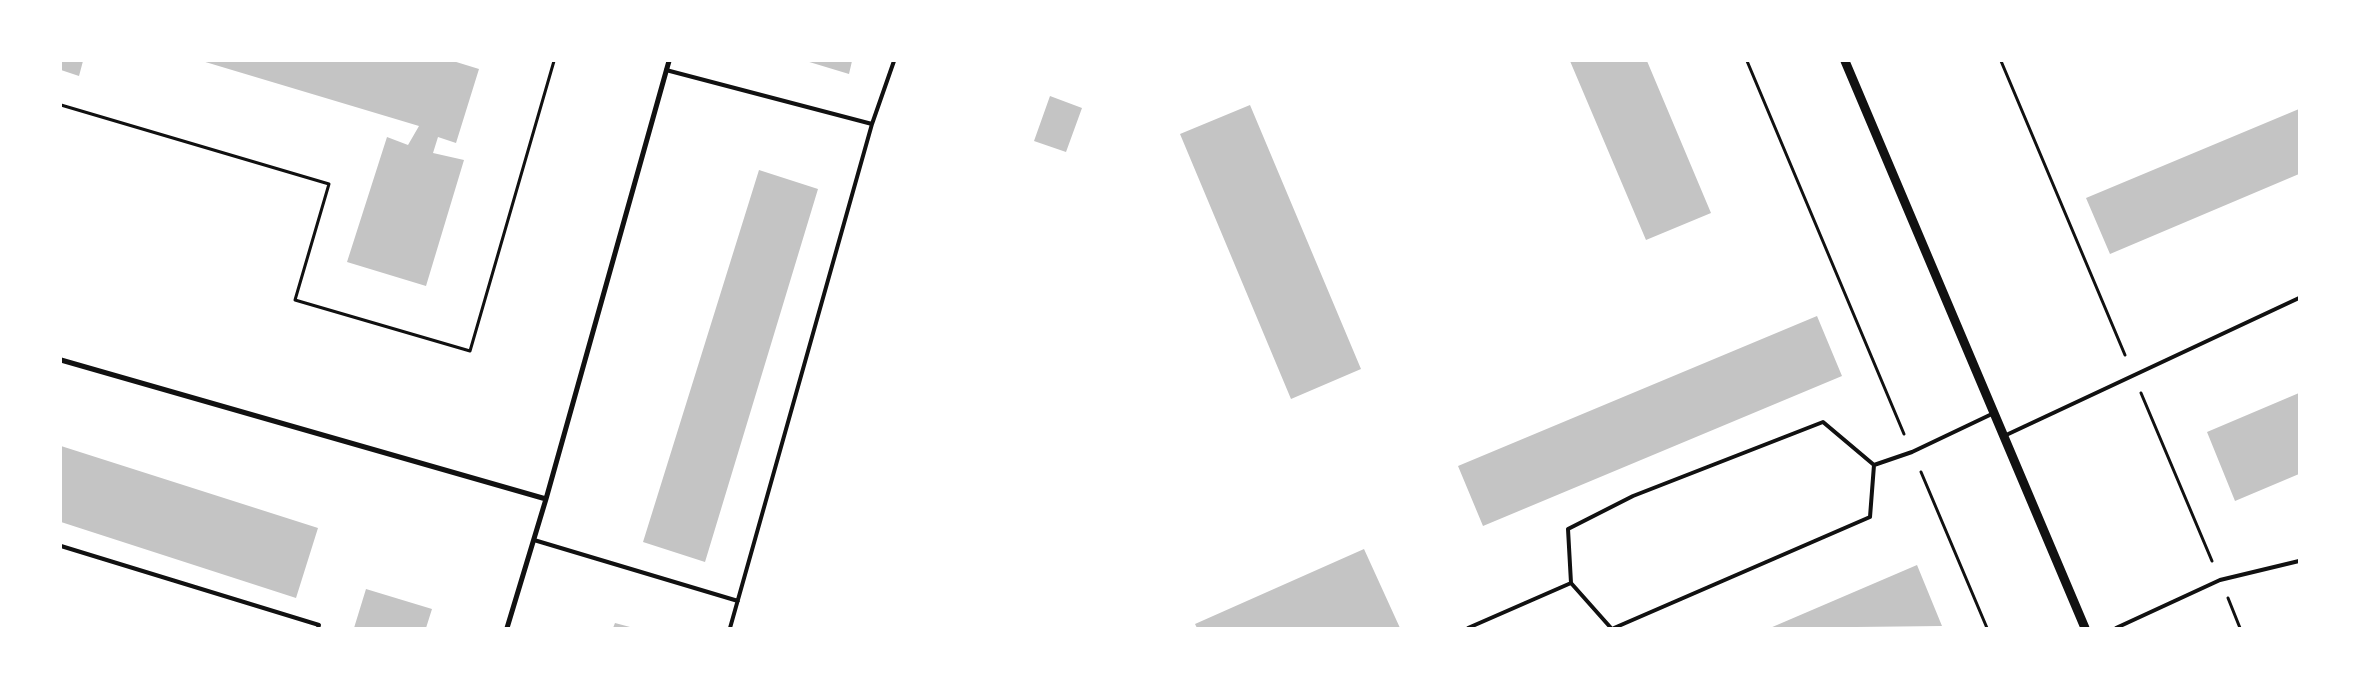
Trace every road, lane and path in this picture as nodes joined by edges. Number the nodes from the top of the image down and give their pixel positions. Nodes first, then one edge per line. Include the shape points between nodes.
1 (554, 61) edge
2 (669, 61) edge
3 (894, 61) edge
4 (1747, 61) edge
5 (1845, 61) edge
6 (2001, 61) edge
7 (666, 70) junction
8 (61, 106) edge
9 (872, 124) junction
10 (2299, 298) edge
11 (61, 360) edge
12 (2133, 374) junction
13 (1994, 413) junction
14 (2004, 436) junction
15 (1912, 452) junction
16 (1874, 465) junction
17 (546, 499) junction
18 (534, 540) junction
19 (61, 546) edge
20 (2299, 561) edge
21 (2220, 580) junction
22 (1572, 583) junction
23 (738, 601) junction
24 (318, 628) edge
25 (507, 628) edge
26 (730, 628) edge
27 (1468, 628) edge
28 (1612, 628) edge
29 (1987, 628) edge
30 (2085, 628) edge
31 (2116, 628) edge
32 (2240, 628) edge

1 - 8 path via 470,351 295,300 329,184
2 - 7 street
3 - 9 lane
4 - 15 path
5 - 13 street
6 - 12 path
7 - 9 lane
7 - 17 street
9 - 23 lane
10 - 12 lane
11 - 17 street
12 - 14 lane
12 - 21 path
13 - 14 street
13 - 15 lane
14 - 30 street
15 - 16 lane
15 - 29 path
16 - 22 lane via 1824,422 1633,496 1568,529
16 - 28 lane via 1870,517
17 - 18 street
18 - 23 lane
18 - 25 street
19 - 24 lane via 319,625
20 - 21 lane
21 - 31 lane
21 - 32 path
22 - 27 lane
22 - 28 lane
23 - 26 lane

